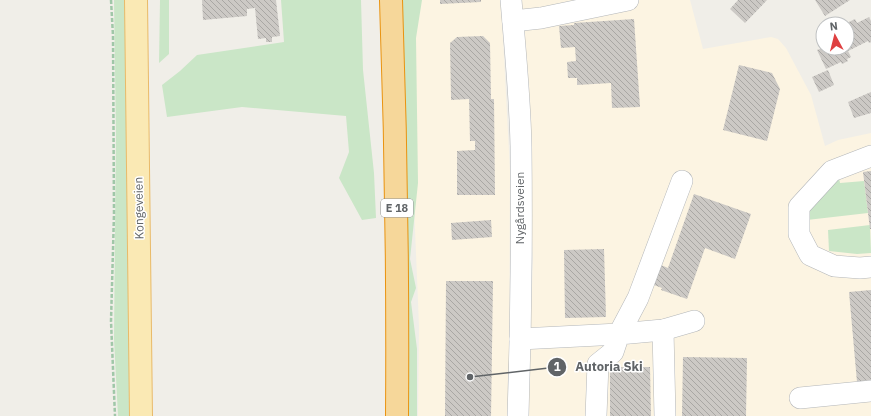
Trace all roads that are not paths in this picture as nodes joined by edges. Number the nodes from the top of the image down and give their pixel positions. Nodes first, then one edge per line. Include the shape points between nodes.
1 (136, 0) edge
2 (379, 0) edge
3 (391, 0) edge
4 (511, 0) edge
5 (628, 0) edge
6 (513, 21) junction
7 (871, 156) edge
8 (682, 181) dead end
9 (871, 267) edge
10 (694, 321) dead end
11 (663, 330) junction
12 (619, 334) junction
13 (520, 339) junction
14 (871, 391) edge
15 (800, 398) dead end
16 (141, 416) edge
17 (386, 416) edge
18 (397, 416) edge
19 (518, 416) edge
20 (596, 416) edge
21 (665, 416) edge

1 - 16 main road, Kongeveien
2 - 17 highway, E 18 via 387,310
3 - 18 highway, E 18 via 396,138
4 - 6 street, Nygårdsveien
5 - 6 street via 541,18
6 - 13 street, Nygårdsveien via 521,145
7 - 9 street via 832,171 799,207 799,234 810,255 834,266
8 - 12 street via 638,298
10 - 11 street
11 - 12 street
11 - 21 street
12 - 13 street
12 - 20 street via 613,352 598,364
13 - 19 street, Nygårdsveien
14 - 15 street

